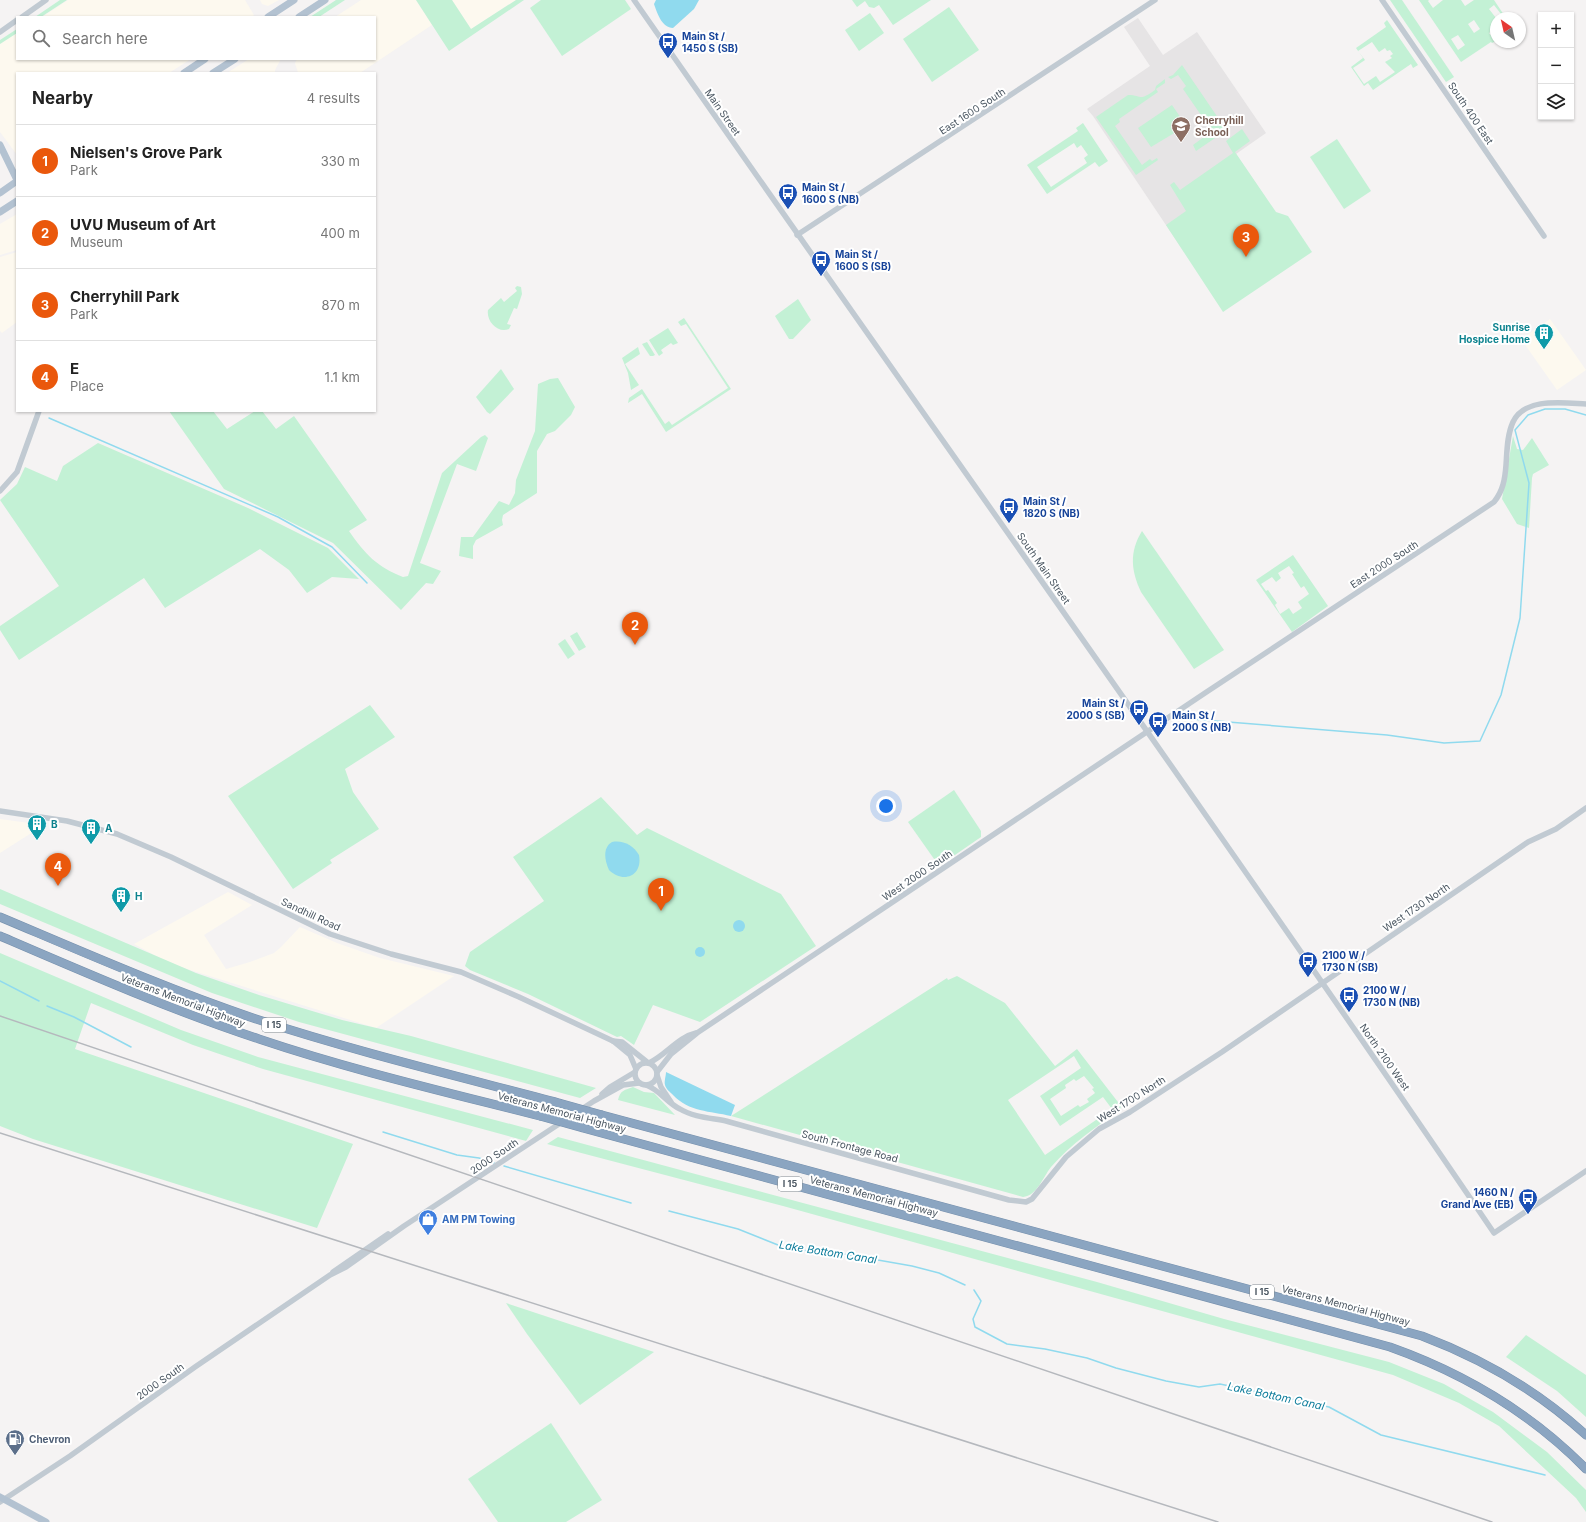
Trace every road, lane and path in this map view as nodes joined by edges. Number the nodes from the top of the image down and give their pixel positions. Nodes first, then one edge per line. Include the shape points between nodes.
1 (46, 0) edge
2 (294, 0) edge
3 (324, 0) edge
4 (634, 0) edge
5 (1155, 0) edge
6 (1382, 0) edge
7 (23, 16) edge
8 (270, 16) edge
9 (300, 16) edge
10 (16, 21) edge
11 (0, 32) edge
12 (204, 60) edge
13 (233, 60) edge
14 (186, 72) edge
15 (215, 72) edge
16 (0, 145) edge
17 (16, 179) edge
18 (16, 182) edge
19 (0, 193) edge
20 (16, 202) edge
21 (0, 212) edge
22 (797, 235) junction
23 (1544, 236) dead end
24 (1586, 404) edge
25 (39, 412) edge
26 (0, 491) edge
27 (1148, 732) junction
28 (1586, 808) edge
29 (0, 812) edge
30 (1247, 872) joint
31 (0, 917) edge
32 (0, 936) edge
33 (1322, 982) junction
34 (1259, 1027) joint
35 (696, 1033) junction
36 (613, 1041) junction
37 (648, 1063) junction
38 (635, 1071) junction
39 (657, 1074) junction
40 (639, 1082) junction
41 (646, 1085) junction
42 (594, 1101) junction
43 (671, 1103) junction
44 (1586, 1171) edge
45 (1026, 1202) joint
46 (1586, 1435) edge
47 (1586, 1468) edge
48 (1, 1499) edge
49 (46, 1522) edge

1 - 7 street
2 - 8 main road
3 - 9 main road
4 - 22 street, Main Street
5 - 22 street, East 1600 South
6 - 23 street, South 400 East
10 - 11 street
12 - 14 main road
13 - 15 main road
16 - 17 main road
18 - 19 main road
20 - 21 main road
22 - 27 street, South Main Street
24 - 27 street, East 2000 South via 1541,404 1520,413 1509,432 1502,490 1494,502
25 - 26 street via 17,472
27 - 30 street, South Main Street
27 - 35 street, West 2000 South
28 - 33 street, West 1730 North via 1556,829 1528,842
29 - 36 street, Sandhill Road via 67,821 117,834 171,857 330,934 384,952 461,972 519,996
30 - 33 street, North 2100 West
31 - 46 highway, Veterans Memorial Highway / I 15, bridge via 148,979 252,1018 306,1035 1422,1336 1470,1356 1504,1374 1542,1399
32 - 47 highway, Veterans Memorial Highway / I 15, bridge via 147,998 254,1038 1390,1347 1441,1367 1489,1392 1545,1432
33 - 34 street, West 1730 North
33 - 44 street, North 2100 West via 1494,1233
34 - 45 street, West 1700 North via 1090,1136 1066,1157 1032,1199
35 - 37 street, West 2000 South via 688,1035 663,1055
35 - 39 street, West 2000 South via 671,1054
36 - 37 street, Sandhill Road via 622,1042
36 - 38 street, Sandhill Road via 630,1055
37 - 38 street via 640,1064
37 - 39 street via 654,1066
38 - 40 street
38 - 42 street
39 - 41 street via 654,1082
39 - 43 street, South Frontage Road via 661,1087
40 - 41 street
40 - 42 street via 623,1084
41 - 43 street, South Frontage Road
42 - 48 street, 2000 South via 342,1264 330,1275 70,1456
43 - 45 street, South Frontage Road via 692,1114 726,1121 1009,1200
48 - 49 main road

